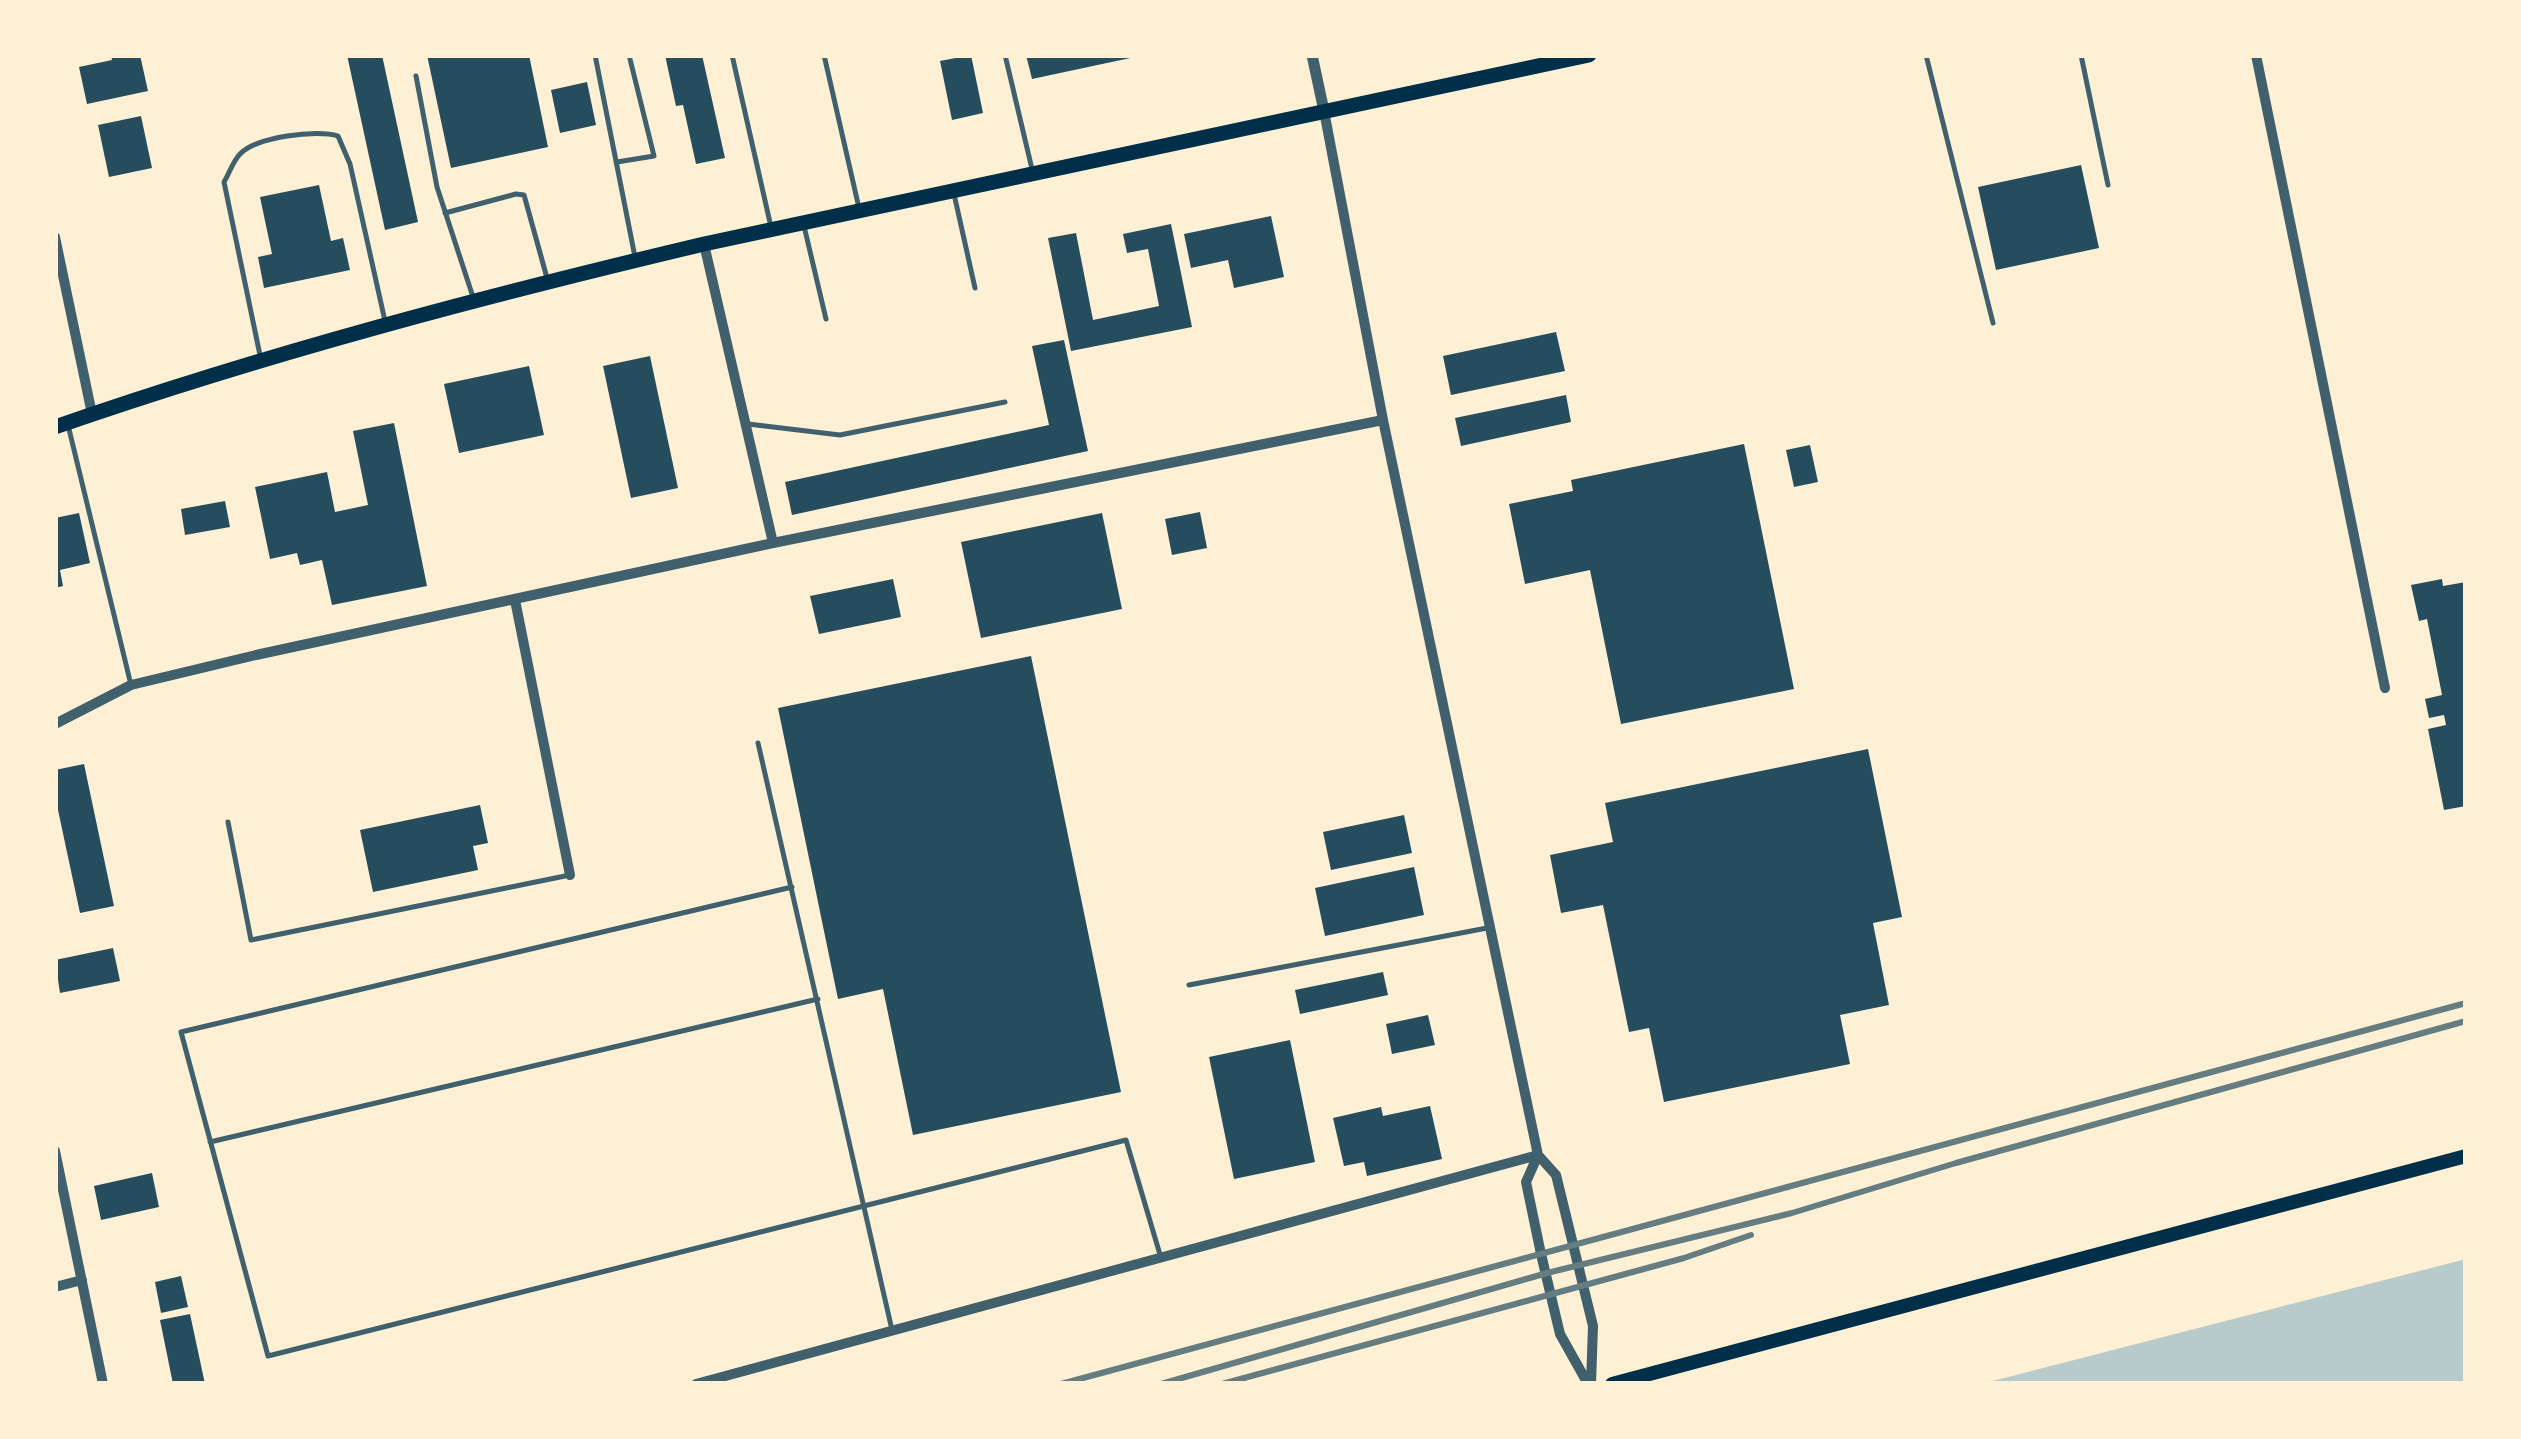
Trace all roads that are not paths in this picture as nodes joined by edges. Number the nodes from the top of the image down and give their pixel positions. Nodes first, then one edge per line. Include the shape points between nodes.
1 (595, 55) edge
2 (628, 55) edge
3 (732, 55) edge
4 (824, 55) edge
5 (1005, 55) edge
6 (1312, 55) edge
7 (1589, 55) edge
8 (1926, 55) edge
9 (2081, 55) edge
10 (2256, 55) edge
11 (416, 76) dead end
12 (1324, 111) junction
13 (616, 162) junction
14 (1033, 174) junction
15 (2108, 185) dead end
16 (954, 191) junction
17 (860, 212) junction
18 (445, 213) junction
19 (803, 223) junction
20 (772, 230) junction
21 (55, 238) edge
22 (704, 244) junction
23 (636, 260) junction
24 (548, 282) junction
25 (975, 288) dead end
26 (474, 300) junction
27 (826, 319) dead end
28 (1993, 323) dead end
29 (386, 324) junction
30 (260, 360) junction
31 (1005, 402) dead end
32 (92, 414) junction
33 (1383, 420) junction
34 (61, 424) edge
35 (745, 424) junction
36 (773, 543) junction
37 (515, 600) junction
38 (132, 685) junction
39 (2385, 688) dead end
40 (55, 724) edge
41 (758, 743) dead end
42 (228, 822) dead end
43 (570, 875) joint
44 (792, 886) junction
45 (1490, 927) junction
46 (1188, 985) dead end
47 (818, 999) junction
48 (210, 1142) junction
49 (55, 1151) edge
50 (1538, 1155) junction
51 (2466, 1156) edge
52 (864, 1205) junction
53 (1161, 1258) junction
54 (82, 1280) junction
55 (55, 1288) edge
56 (892, 1330) junction
57 (103, 1384) edge
58 (696, 1384) edge
59 (1590, 1384) edge
60 (1612, 1384) edge

1 - 13 lane
2 - 13 lane via 654,156
3 - 20 lane
4 - 17 lane
5 - 14 lane
6 - 12 street
7 - 12 main road
8 - 28 lane
9 - 15 lane
10 - 39 street
11 - 18 lane
12 - 14 main road
12 - 33 street
13 - 23 lane
14 - 16 main road
16 - 17 main road
16 - 25 lane
17 - 19 main road
18 - 24 lane via 524,196
18 - 26 lane
19 - 20 main road
19 - 27 lane
20 - 22 main road
21 - 32 street
22 - 23 main road
22 - 35 street
23 - 24 main road
24 - 26 main road
26 - 29 main road
29 - 30 main road
29 - 30 lane via 338,136 320,130 252,146 224,182
30 - 32 main road
31 - 35 lane via 840,436
32 - 34 main road
33 - 36 street
33 - 45 street
34 - 38 lane
35 - 36 street
36 - 37 street
37 - 38 street
37 - 43 street
38 - 40 street
41 - 44 lane
42 - 43 lane via 252,940
44 - 47 lane
44 - 48 lane via 181,1032
45 - 46 lane
45 - 50 street
47 - 48 lane
47 - 52 lane
48 - 52 lane via 268,1356
49 - 54 street
50 - 53 street
50 - 59 street via 1556,1175 1593,1326
50 - 59 street via 1526,1182 1541,1254 1560,1334
51 - 60 main road
52 - 53 lane via 1126,1140
52 - 56 lane
53 - 56 street
54 - 55 street
54 - 57 street
56 - 58 street

